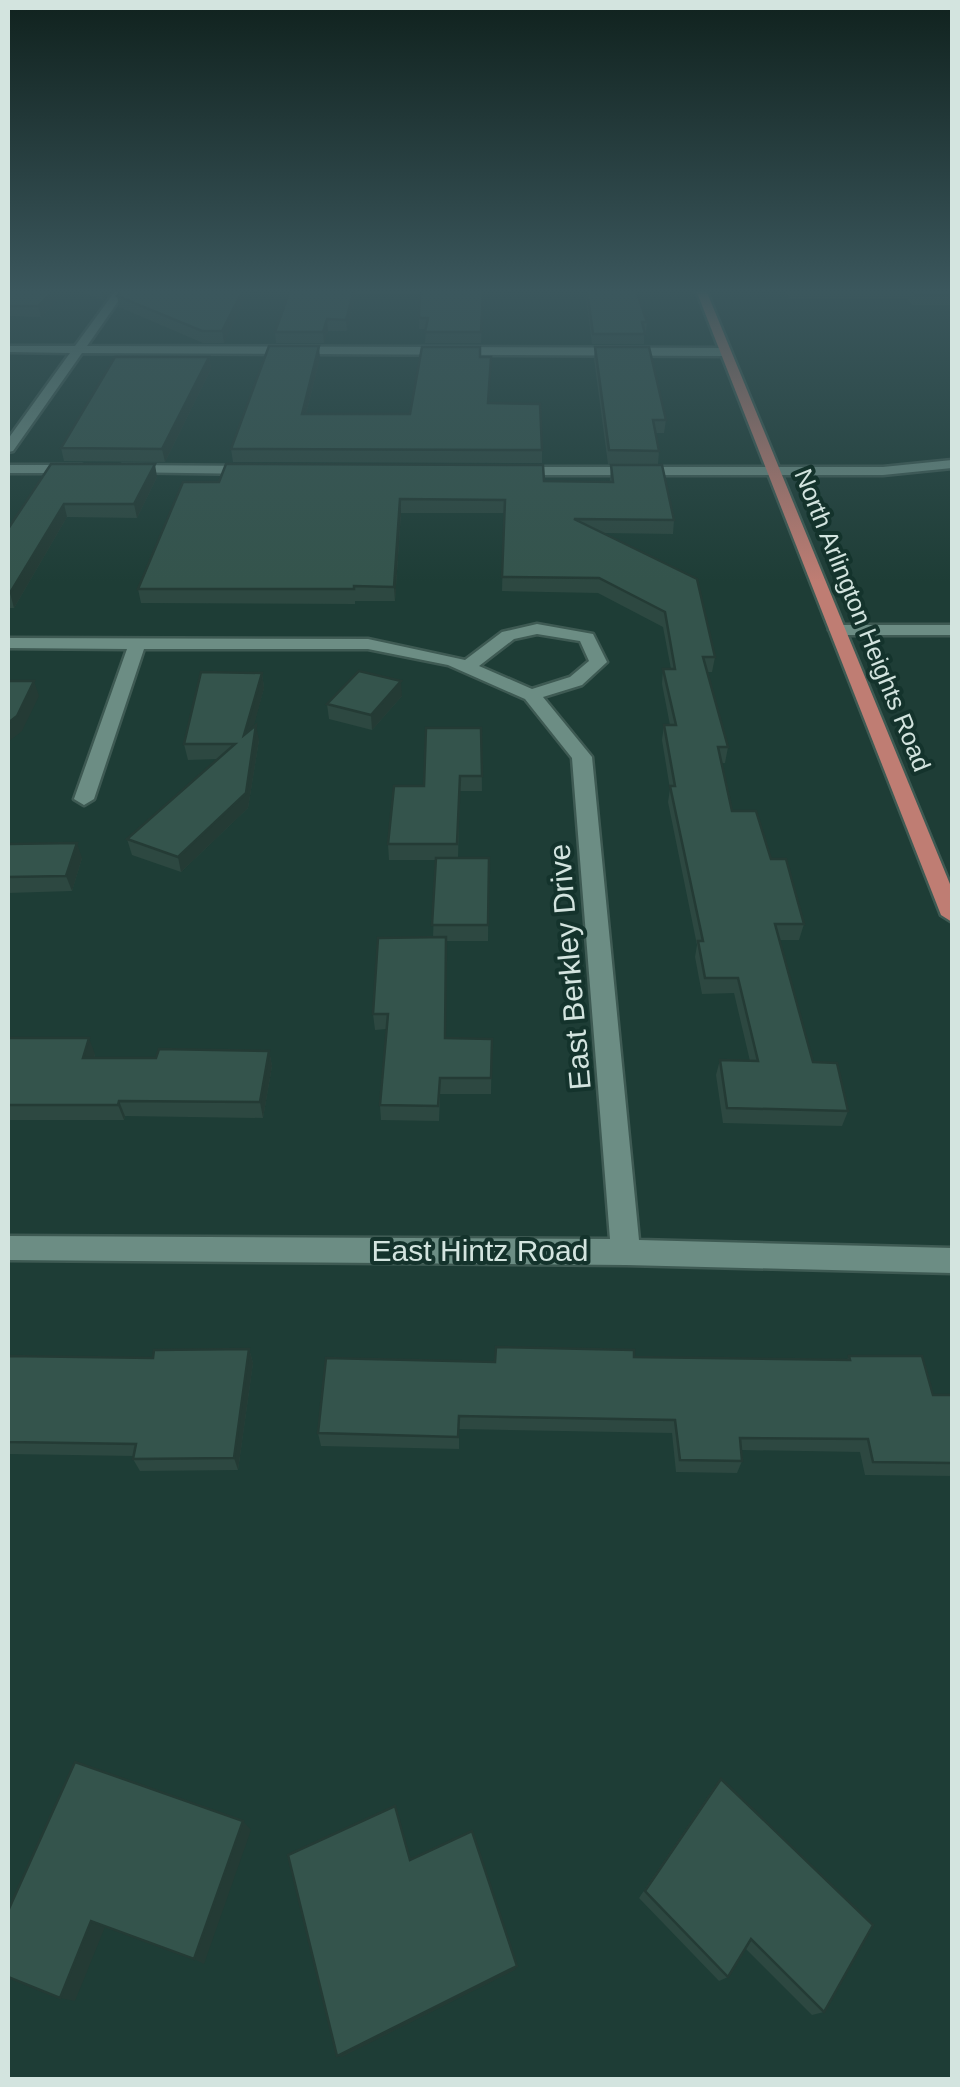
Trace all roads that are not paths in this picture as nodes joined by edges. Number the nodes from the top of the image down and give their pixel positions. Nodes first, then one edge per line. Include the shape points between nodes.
1 (51, 387) edge
2 (739, 387) edge
3 (8, 448) edge
4 (952, 464) edge
5 (8, 469) edge
6 (282, 470) edge
7 (499, 471) edge
8 (774, 472) junction
9 (838, 630) junction
10 (952, 630) edge
11 (8, 644) edge
12 (137, 645) junction
13 (467, 667) junction
14 (530, 695) junction
15 (84, 799) dead end
16 (950, 901) edge
17 (8, 1248) edge
18 (626, 1252) junction
19 (952, 1261) edge

1 - 3 street
2 - 8 main road, North Arlington Heights Road
4 - 8 street
5 - 6 street
7 - 8 street
8 - 9 main road, North Arlington Heights Road
9 - 10 street
9 - 16 main road, North Arlington Heights Road
11 - 12 street, East Berkley Drive
12 - 13 street, East Berkley Drive via 368,644
12 - 15 street
13 - 14 street, East Berkley Drive
13 - 14 street via 512,632 551,627 587,638 598,662 576,682
14 - 18 street, East Berkley Drive via 582,756
17 - 18 street, East Hintz Road
18 - 19 street, East Hintz Road

